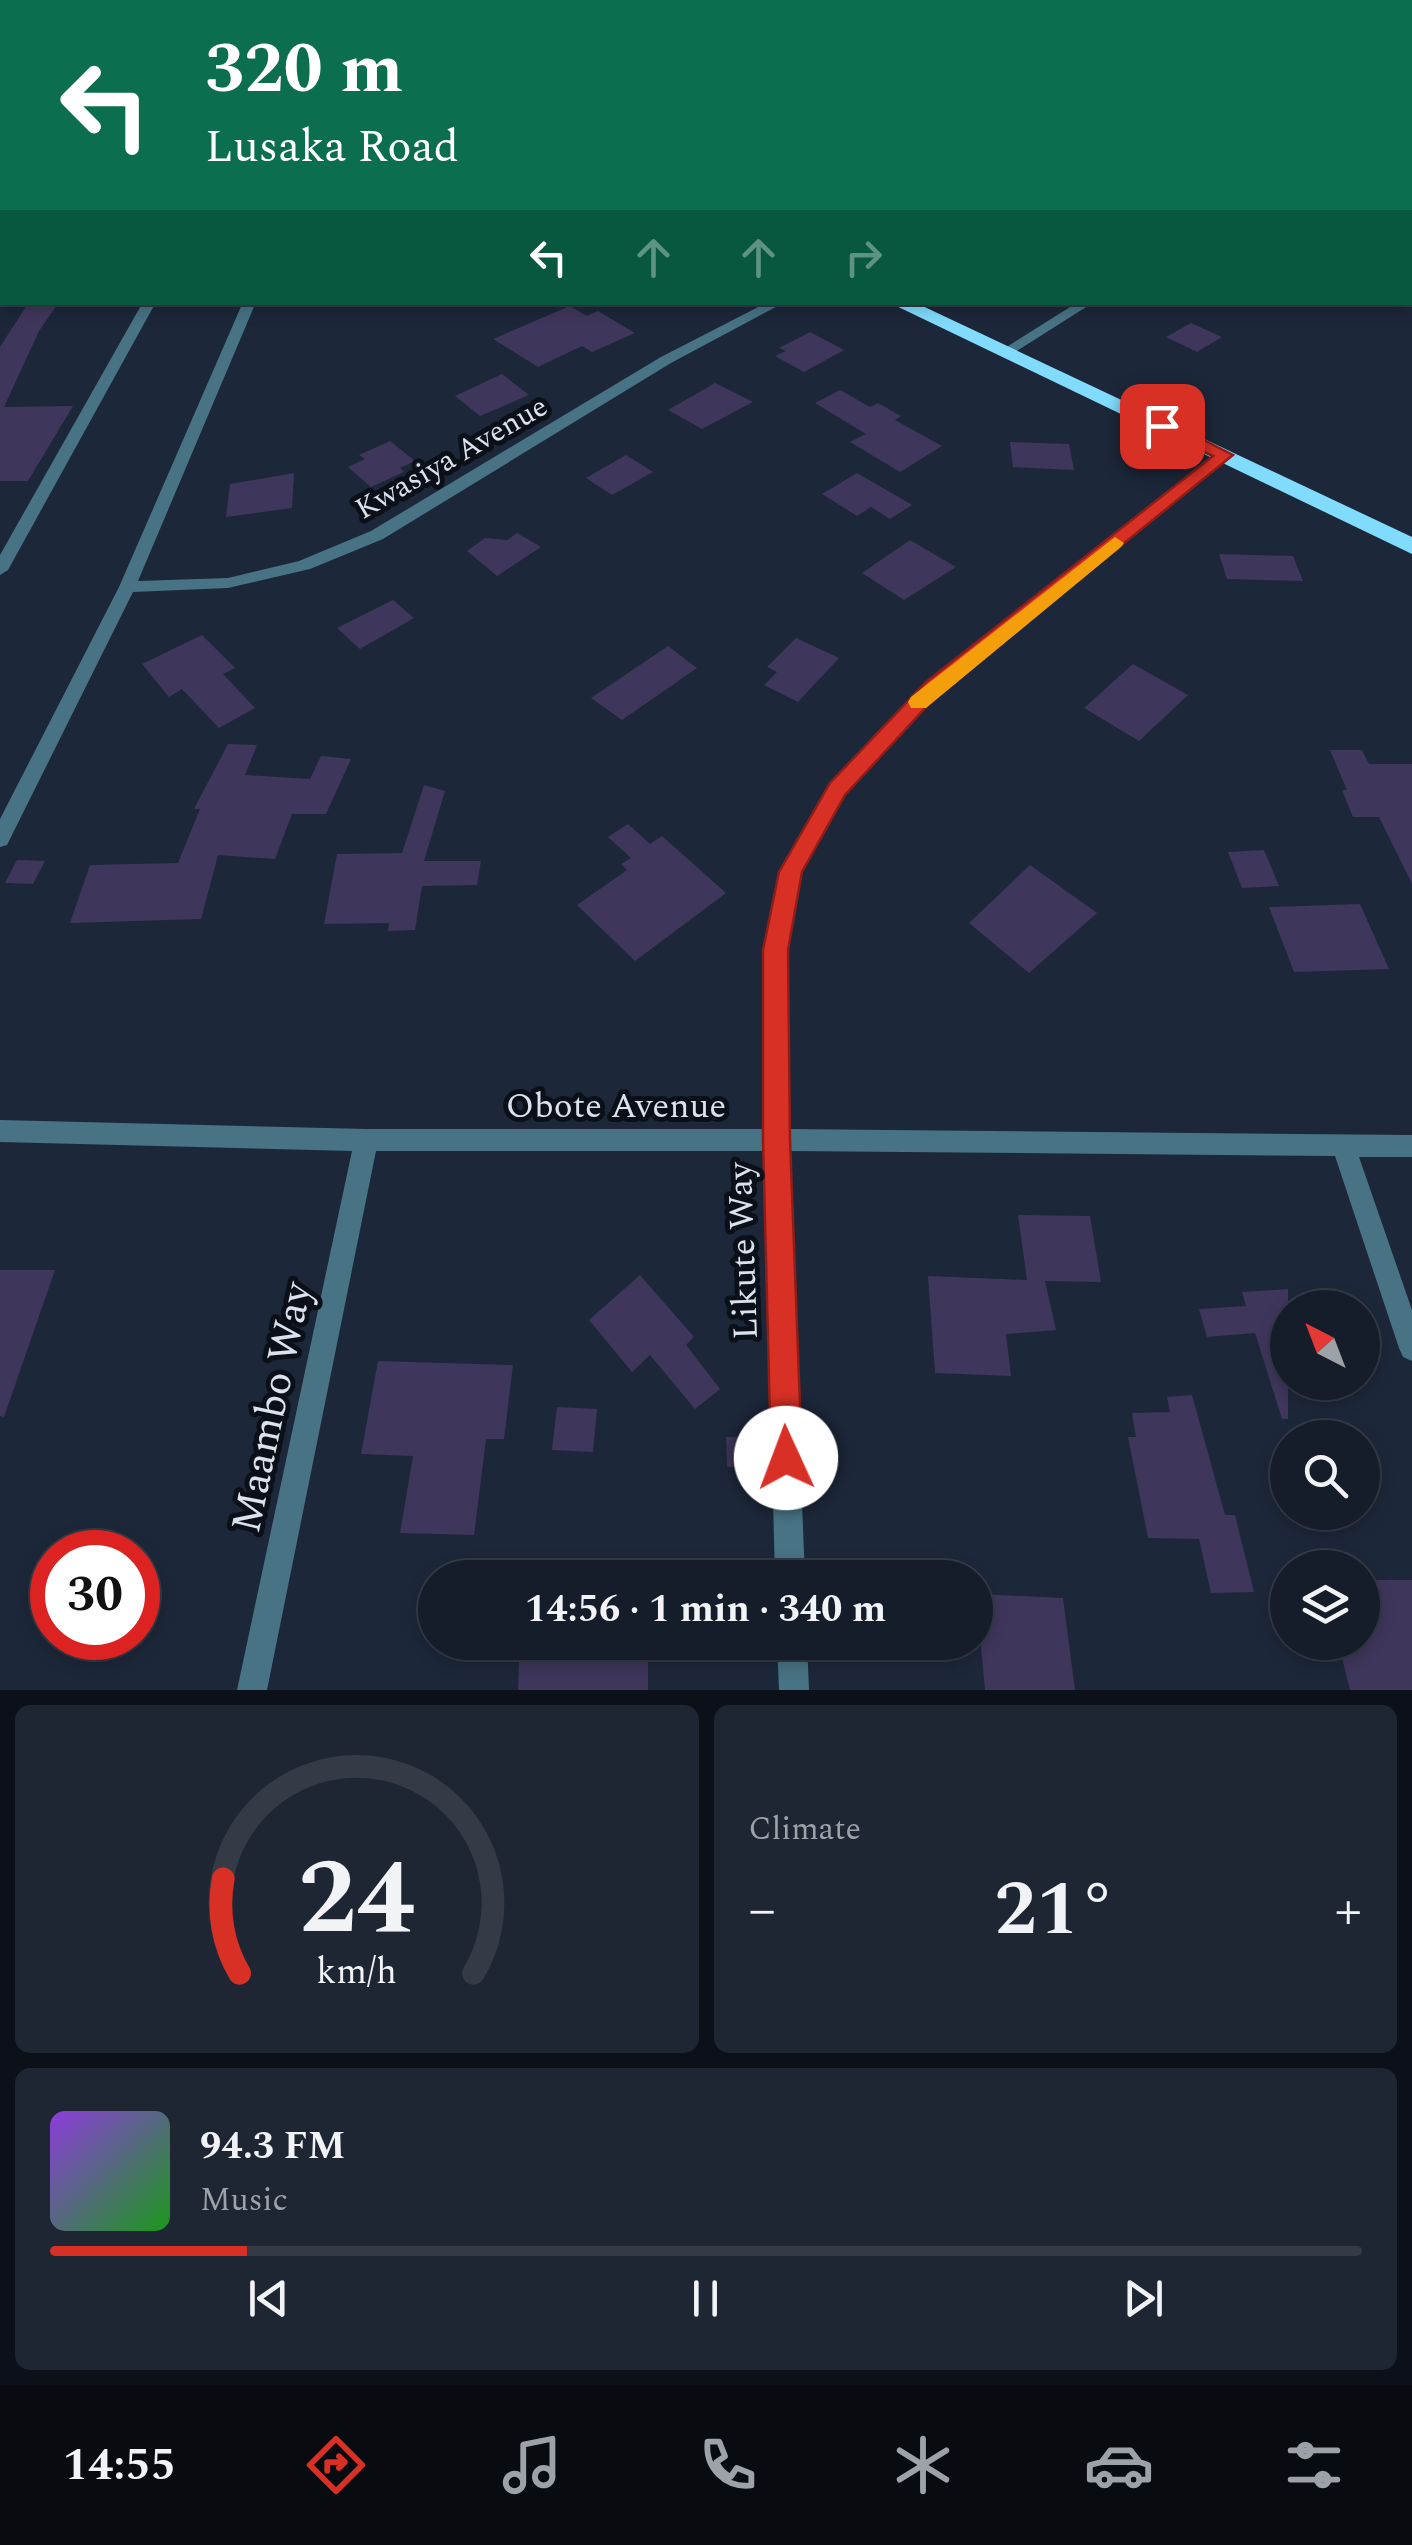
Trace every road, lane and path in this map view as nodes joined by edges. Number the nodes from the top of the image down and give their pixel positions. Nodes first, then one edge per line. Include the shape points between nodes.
1 (148, 305) edge
2 (249, 305) edge
3 (773, 305) edge
4 (904, 305) edge
5 (1083, 305) edge
6 (1004, 353) junction
7 (1225, 455) junction
8 (1412, 546) edge
9 (0, 570) edge
10 (127, 587) junction
11 (0, 839) edge
12 (0, 1131) edge
13 (366, 1140) junction
14 (776, 1140) junction
15 (1412, 1146) edge
16 (1344, 1147) junction
17 (1412, 1348) edge
18 (789, 1560) edge
19 (793, 1660) edge
20 (252, 1690) edge
21 (794, 1690) edge

1 - 9 street
2 - 10 street
3 - 10 street, Kwasiya Avenue via 666,360 377,534 304,565 228,583
4 - 6 highway
5 - 6 street
6 - 7 highway
7 - 8 highway
7 - 14 street, Likute Way via 933,687 838,789 790,872 776,950
10 - 11 street
12 - 13 street, Obote Avenue
13 - 14 street, Obote Avenue
13 - 20 street, Maambo Way
14 - 16 street, Obote Avenue
14 - 18 street, Likute Way
15 - 16 street, Obote Avenue
16 - 17 street
19 - 21 street

